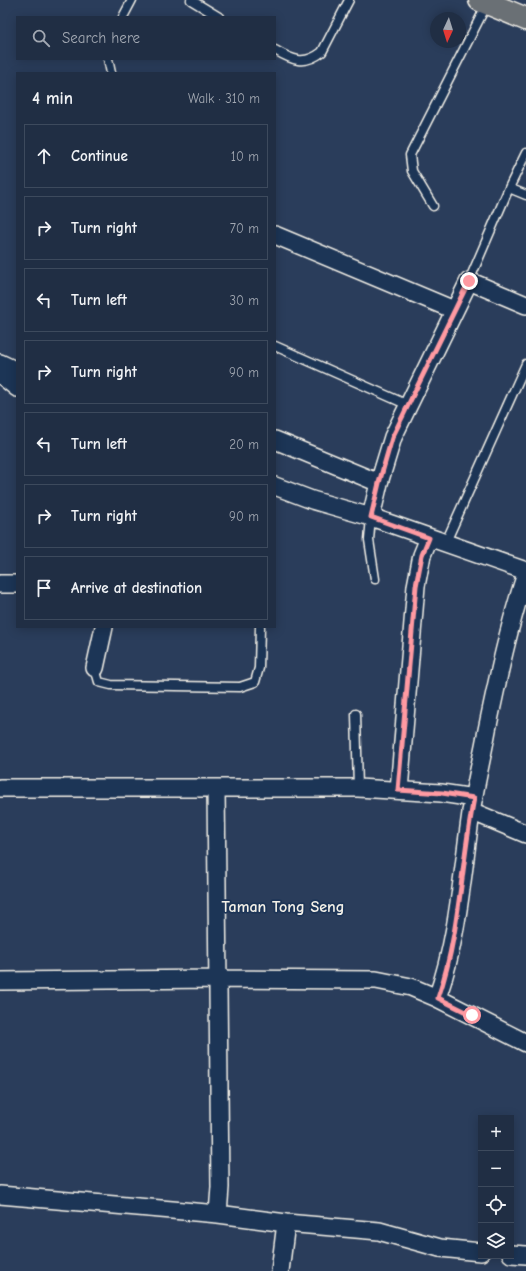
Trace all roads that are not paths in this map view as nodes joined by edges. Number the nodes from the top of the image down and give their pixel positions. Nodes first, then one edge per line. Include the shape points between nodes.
1 (132, 0) edge
2 (191, 0) edge
3 (349, 0) edge
4 (483, 1) edge
5 (124, 16) edge
6 (217, 16) edge
7 (526, 19) edge
8 (276, 51) edge
9 (108, 60) edge
10 (111, 72) edge
11 (526, 153) edge
12 (509, 188) junction
13 (526, 195) edge
14 (433, 206) dead end
15 (276, 235) edge
16 (469, 281) junction
17 (526, 305) edge
18 (454, 310) junction
19 (276, 346) edge
20 (0, 363) edge
21 (526, 364) edge
22 (16, 371) edge
23 (0, 374) edge
24 (16, 387) edge
25 (408, 405) junction
26 (276, 440) edge
27 (379, 483) junction
28 (276, 486) edge
29 (371, 517) junction
30 (429, 538) junction
31 (446, 544) junction
32 (526, 573) edge
33 (375, 579) dead end
34 (0, 584) edge
35 (16, 584) edge
36 (104, 628) edge
37 (260, 628) edge
38 (95, 668) joint
39 (356, 714) dead end
40 (0, 788) edge
41 (216, 788) junction
42 (358, 788) junction
43 (398, 790) junction
44 (472, 805) junction
45 (526, 834) edge
46 (218, 979) junction
47 (0, 981) edge
48 (438, 998) junction
49 (526, 1043) edge
50 (0, 1195) edge
51 (218, 1214) junction
52 (286, 1223) junction
53 (478, 1252) edge
54 (514, 1254) edge
55 (526, 1255) edge
56 (280, 1271) edge

1 - 5 lane
2 - 6 lane
3 - 8 lane via 322,52 315,57 291,60
4 - 7 main road
4 - 14 lane via 410,155 412,171
9 - 10 lane
11 - 12 lane
12 - 13 lane
12 - 16 lane
15 - 18 street
16 - 17 street
16 - 18 street
18 - 25 street
19 - 25 lane
20 - 22 street
21 - 31 lane
23 - 24 street
25 - 27 street via 392,438
26 - 27 street
27 - 29 street
28 - 29 street
29 - 30 street
29 - 33 lane via 369,540
30 - 31 street
30 - 43 street via 422,555 416,586
31 - 32 street
32 - 44 street via 514,608 501,663
34 - 35 street
36 - 38 street
37 - 38 lane via 259,668 255,682 240,687 110,685 99,682
39 - 42 lane
40 - 41 street
41 - 42 street
41 - 46 street
42 - 43 street
43 - 44 street via 442,793
44 - 45 street
44 - 48 street via 454,929 446,973
46 - 47 street
46 - 48 street via 376,980 411,987
46 - 51 street
48 - 49 street
50 - 51 street
51 - 52 street
52 - 53 street via 379,1231 440,1248
52 - 56 street
54 - 55 street

